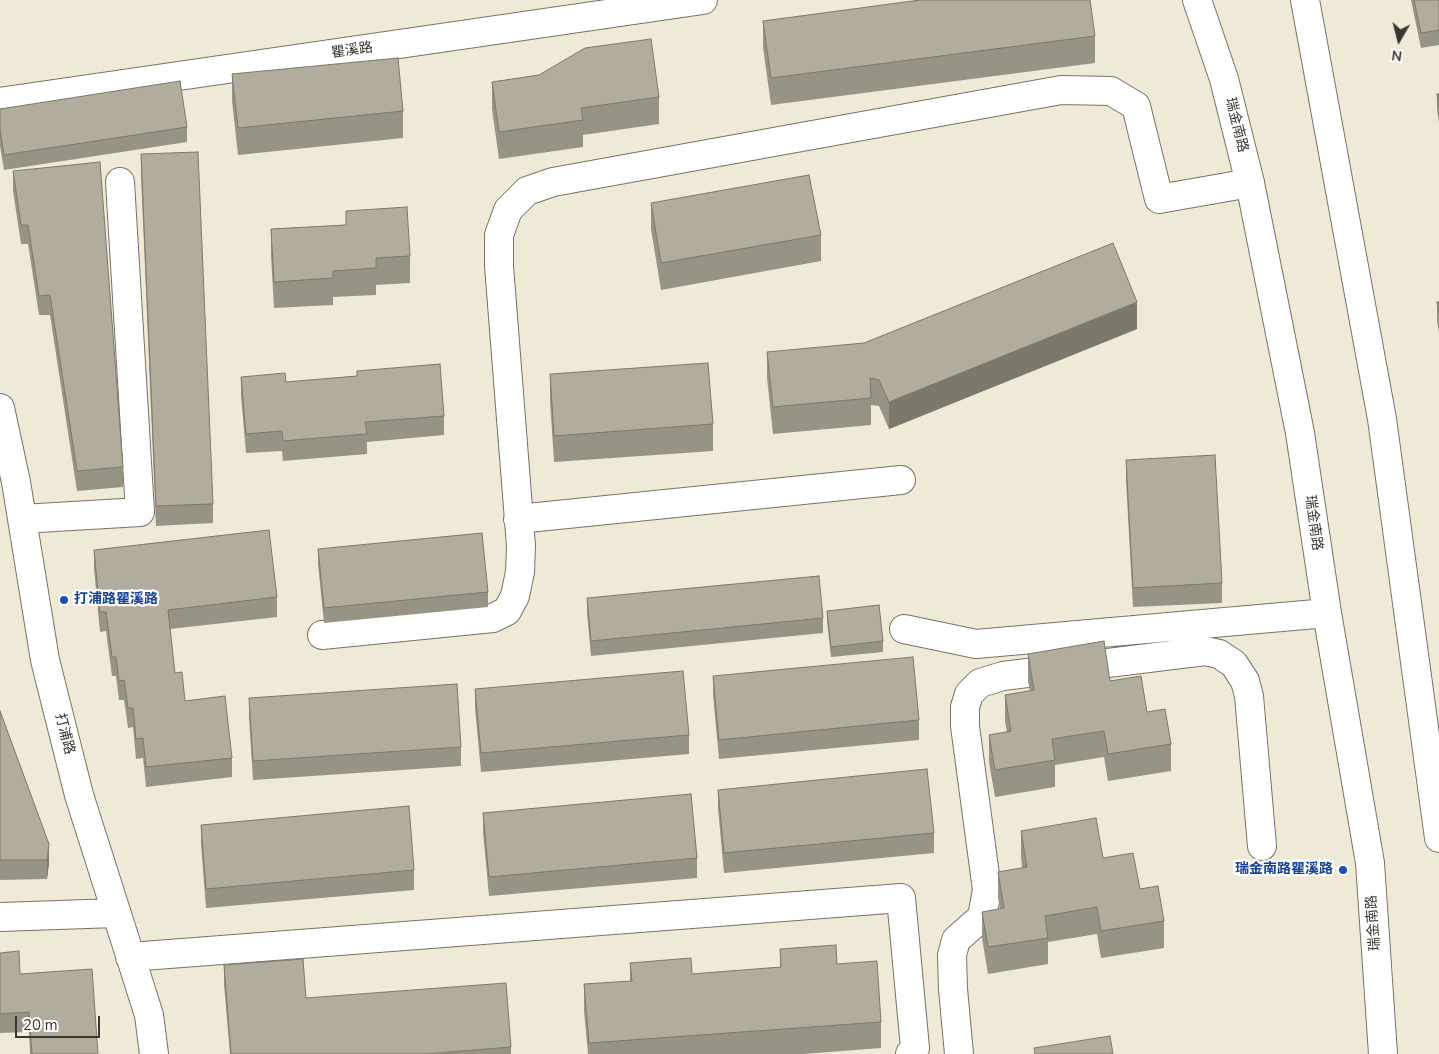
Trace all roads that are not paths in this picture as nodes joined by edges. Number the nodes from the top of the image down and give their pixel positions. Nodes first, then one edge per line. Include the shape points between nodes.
1 (703, 0) edge
2 (1197, 0) edge
3 (1305, 0) edge
4 (0, 102) edge
5 (120, 182) dead end
6 (1250, 183) junction
7 (0, 408) edge
8 (901, 480) dead end
9 (22, 519) junction
10 (518, 519) junction
11 (1326, 613) junction
12 (904, 629) dead end
13 (322, 635) dead end
14 (1439, 838) edge
15 (1262, 846) dead end
16 (116, 913) junction
17 (0, 918) edge
18 (130, 957) junction
19 (154, 1054) edge
20 (910, 1054) edge
21 (959, 1054) edge
22 (1383, 1054) edge

1 - 4 main road, 瞿溪路
2 - 6 main road, 瑞金南路 via 1224,79
3 - 14 main road via 1382,419
5 - 9 main road via 140,512
6 - 10 main road via 1159,199 1136,106 1111,91 1061,90 554,182 527,191 508,210 499,235
6 - 11 main road, 瑞金南路 via 1300,433
7 - 9 main road, 打浦路
8 - 10 main road
9 - 16 main road, 打浦路 via 45,660 79,795
10 - 13 main road via 520,572 515,596 507,611 493,618
11 - 12 main road via 976,644
11 - 22 main road, 瑞金南路 via 1370,863
15 - 21 main road via 1249,696 1245,681 1234,664 1220,654 1205,651 1003,676 980,683 969,694 965,726 987,890 982,917 956,940 952,955
16 - 17 main road
16 - 18 main road, 打浦路
18 - 19 main road, 打浦路 via 148,1015
18 - 20 main road via 901,898 915,1048

